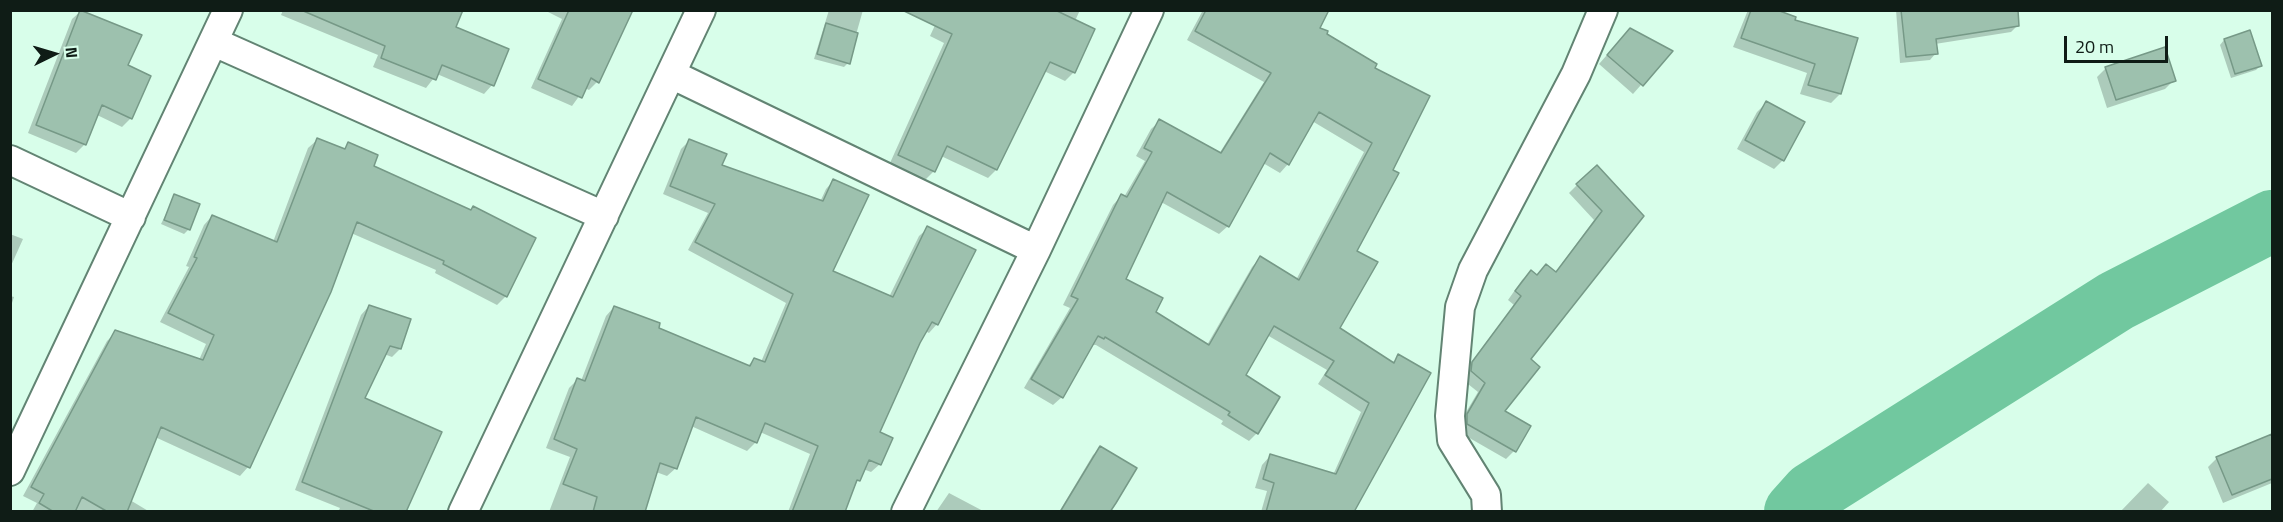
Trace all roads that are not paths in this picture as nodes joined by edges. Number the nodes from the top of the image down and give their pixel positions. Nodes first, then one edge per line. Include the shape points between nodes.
1 (228, 10) edge
2 (701, 10) edge
3 (1149, 10) edge
4 (1603, 10) edge
5 (214, 42) junction
6 (671, 74) junction
7 (10, 160) edge
8 (604, 216) junction
9 (131, 217) junction
10 (1036, 250) junction
11 (10, 471) edge
12 (463, 512) edge
13 (906, 512) edge
14 (1487, 512) edge

1 - 5 street
2 - 6 street
3 - 10 street
4 - 14 street via 1576,74 1473,270 1460,306 1450,416 1452,440 1486,495
5 - 8 street
5 - 9 street
6 - 8 street
6 - 10 street
7 - 9 street
8 - 12 street
9 - 11 street
10 - 13 street

